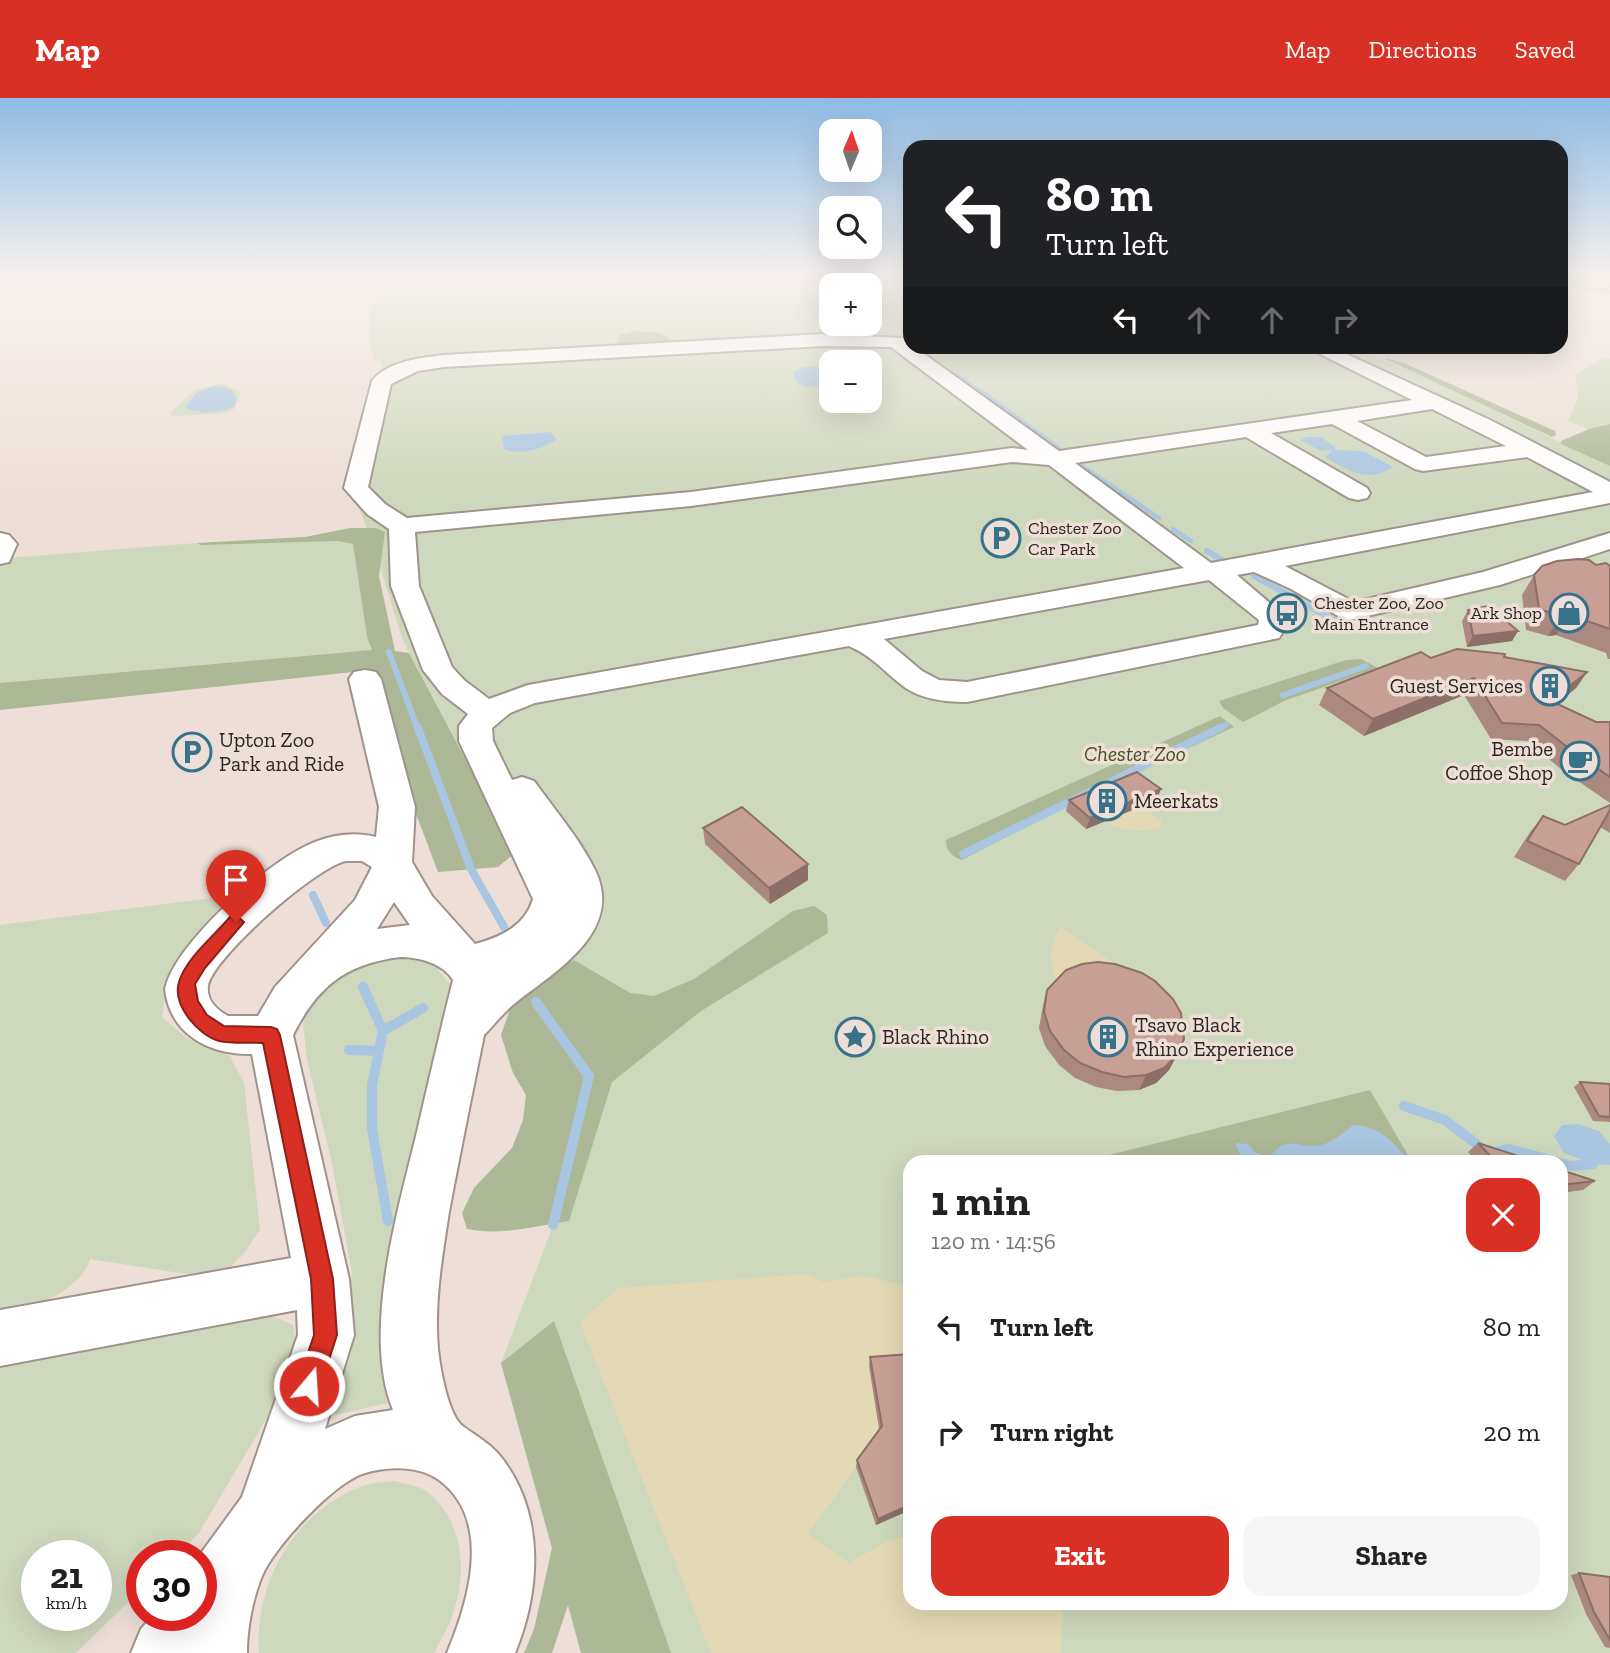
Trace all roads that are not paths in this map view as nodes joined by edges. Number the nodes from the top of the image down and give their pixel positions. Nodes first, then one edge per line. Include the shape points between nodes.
1 (646, 350) edge
2 (920, 354) edge
3 (941, 354) edge
4 (1330, 354) edge
5 (1433, 403) junction
6 (1334, 417) junction
7 (1249, 430) junction
8 (1529, 450) junction
9 (1065, 459) junction
10 (970, 485) dead end
11 (1135, 492) dead end
12 (1358, 493) dead end
13 (1610, 494) edge
14 (790, 510) dead end
15 (1119, 531) dead end
16 (402, 536) junction
17 (0, 541) edge
18 (1610, 541) edge
19 (0, 556) edge
20 (1257, 563) junction
21 (1210, 571) junction
22 (1174, 578) junction
23 (851, 636) junction
24 (365, 679) dead end
25 (496, 707) junction
26 (393, 863) junction
27 (467, 963) junction
28 (319, 968) junction
29 (466, 1026) junction
30 (271, 1035) junction
31 (322, 1279) junction
32 (0, 1338) edge
33 (439, 1444) junction
34 (254, 1534) junction
35 (217, 1586) edge
36 (184, 1631) edge
37 (165, 1653) edge
38 (213, 1653) edge
39 (481, 1653) edge

1 - 16 street via 452,360 395,371 382,381 356,488
2 - 9 street
3 - 9 street
4 - 5 street
5 - 6 street
5 - 8 street
6 - 7 street
6 - 8 street via 1423,464
7 - 9 street
7 - 12 street
8 - 13 street
9 - 10 street
9 - 11 street
9 - 16 street via 1012,455
9 - 21 street
13 - 20 street
14 - 16 street
15 - 22 street
16 - 25 street via 405,586 438,670 453,687
17 - 19 street via 4,544
18 - 20 street via 1490,579 1350,611
20 - 21 street
21 - 22 street
21 - 23 street via 1271,615 1274,622 1269,632 967,692 928,687 911,678 879,648
22 - 23 street
23 - 25 street via 528,695
24 - 26 street via 397,807
25 - 27 street via 475,726 476,741 552,898 550,917 508,952
25 - 29 street via 489,728 494,748 577,872 584,903 564,941 498,993
26 - 27 street via 409,895
26 - 28 street via 370,910
26 - 30 street via 371,849 345,848 321,854 236,922 199,963 187,984 189,1003 201,1021 221,1034
27 - 28 street via 429,944 407,940 383,943
27 - 29 street via 474,980
28 - 30 street via 290,999
29 - 33 street via 411,1285 410,1348 416,1396
30 - 31 street
31 - 32 street
31 - 34 street via 326,1335
33 - 34 street via 411,1438 382,1439 333,1457 299,1481
33 - 39 street via 472,1468 496,1509 503,1557 497,1611
34 - 35 street
34 - 38 street via 222,1597
36 - 37 street

